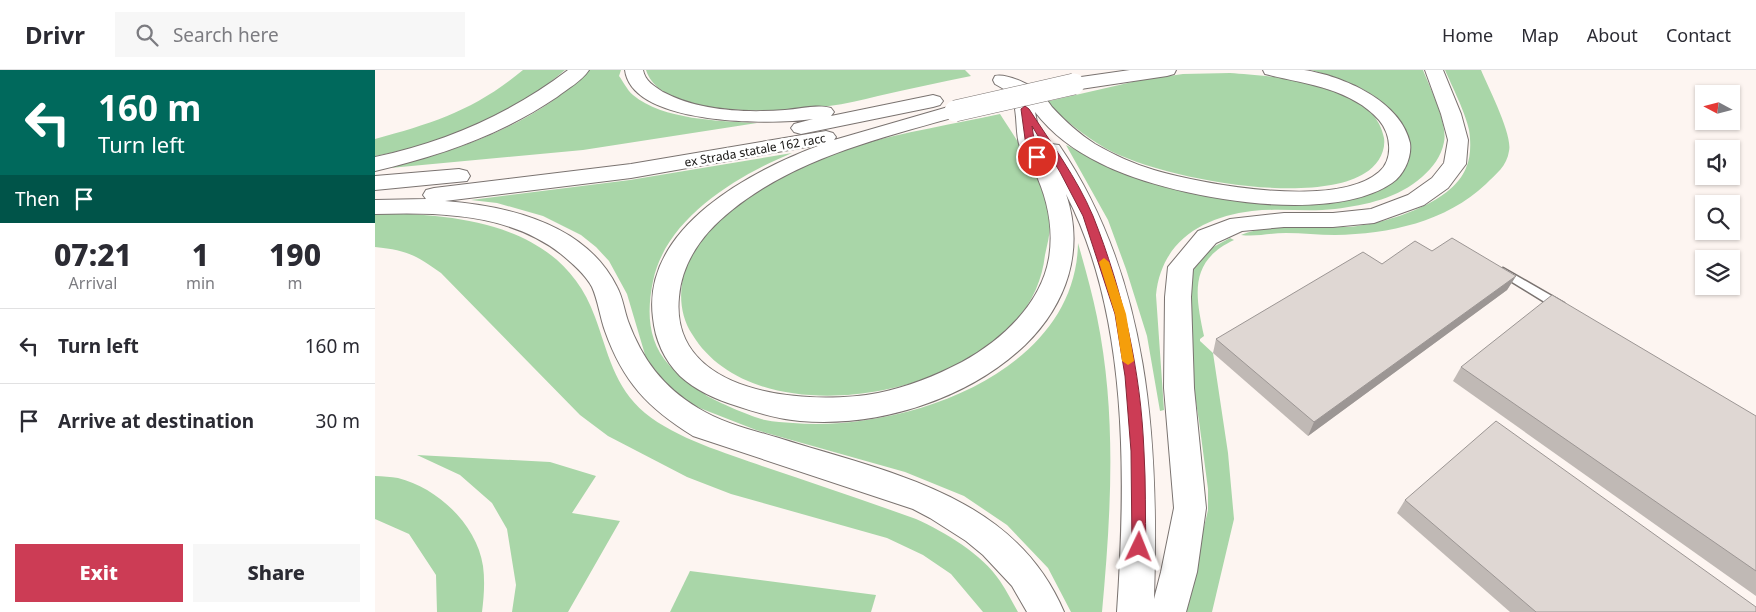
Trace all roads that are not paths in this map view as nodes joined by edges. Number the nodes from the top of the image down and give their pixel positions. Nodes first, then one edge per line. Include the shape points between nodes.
1 (580, 70) edge
2 (634, 70) edge
3 (1131, 70) edge
4 (1167, 70) edge
5 (1272, 70) edge
6 (1434, 70) edge
7 (996, 73) edge
8 (1070, 74) edge
9 (951, 105) junction
10 (1025, 109) junction
11 (375, 164) edge
12 (375, 183) edge
13 (375, 200) edge
14 (375, 207) edge
15 (1493, 266) edge
16 (1569, 312) edge
17 (1046, 612) edge
18 (1135, 612) edge
19 (1168, 612) edge

1 - 11 highway via 505,121 467,138
2 - 9 highway via 642,86 670,103 693,110 739,116 797,116
3 - 8 highway, ex Strada statale 162 racc
4 - 8 highway
5 - 7 highway via 1315,77 1348,89 1389,119 1401,140 1399,160 1385,178 1358,192 1321,198 1191,187 1144,174 1101,155 1072,137 1035,98
6 - 19 highway via 1458,140 1455,164 1440,183 1415,200 1374,216 1238,224 1207,237 1181,267 1178,297 1179,388 1190,508
7 - 10 highway
8 - 9 highway, ex Strada statale 162 racc, bridge
9 - 10 highway via 808,157 763,178 720,208 686,241 669,273 664,298 665,320 672,345 694,373 737,397 809,410 845,410 907,400 960,378 993,357 1022,333 1034,316 1056,277 1061,259 1059,204 1030,146
9 - 12 highway, ex Strada statale 162 racc via 657,152 502,172
9 - 13 highway, ex Strada statale 162 racc via 801,142 640,170
10 - 18 highway via 1065,172 1088,216 1120,314 1131,376 1138,451
14 - 17 highway via 433,206 477,211 513,219 551,234 579,254 602,282 629,358 640,377 670,406 704,427 922,498 949,510 996,543 1026,577
15 - 16 lane

